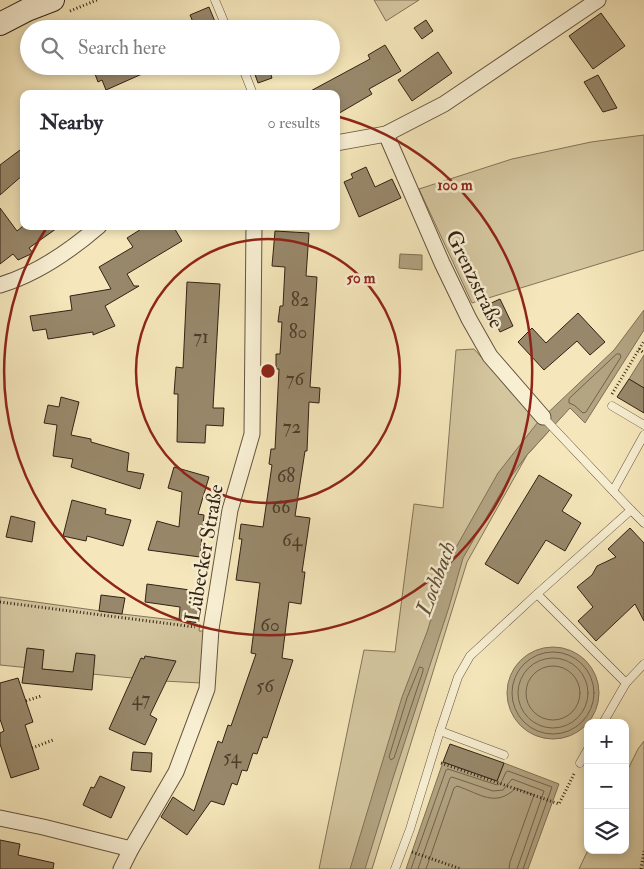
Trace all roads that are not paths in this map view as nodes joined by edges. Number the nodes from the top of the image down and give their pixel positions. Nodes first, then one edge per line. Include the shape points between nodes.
1 (53, 0) edge
2 (215, 0) edge
3 (598, 0) edge
4 (223, 20) edge
5 (0, 24) edge
6 (246, 75) edge
7 (251, 90) edge
8 (386, 134) junction
9 (340, 142) edge
10 (95, 230) edge
11 (254, 230) edge
12 (0, 286) edge
13 (612, 406) road end
14 (548, 422) joint
15 (644, 425) edge
16 (644, 435) edge
17 (613, 491) junction
18 (631, 510) junction
19 (644, 523) edge
20 (537, 594) junction
21 (644, 664) edge
22 (626, 683) junction
23 (605, 719) edge
24 (440, 731) junction
25 (504, 755) dead end
26 (584, 756) edge
27 (580, 763) road end
28 (0, 818) edge
29 (131, 849) junction
30 (121, 869) edge
31 (395, 869) edge

1 - 5 main road
2 - 4 lane
3 - 8 street via 444,104
6 - 7 lane
8 - 9 street
8 - 14 street, Grenzstraße via 469,319 490,356
10 - 12 street via 48,264
11 - 29 street, Lübecker Straße via 252,434 230,510 211,629 207,689 182,760
13 - 15 lane
14 - 17 lane
16 - 17 lane
17 - 18 lane
18 - 19 lane
18 - 20 lane
20 - 22 lane
20 - 24 lane via 470,656 458,677
21 - 22 lane
22 - 23 lane
24 - 25 lane
24 - 31 lane
26 - 27 lane
28 - 29 street
29 - 30 street, Lübecker Straße

